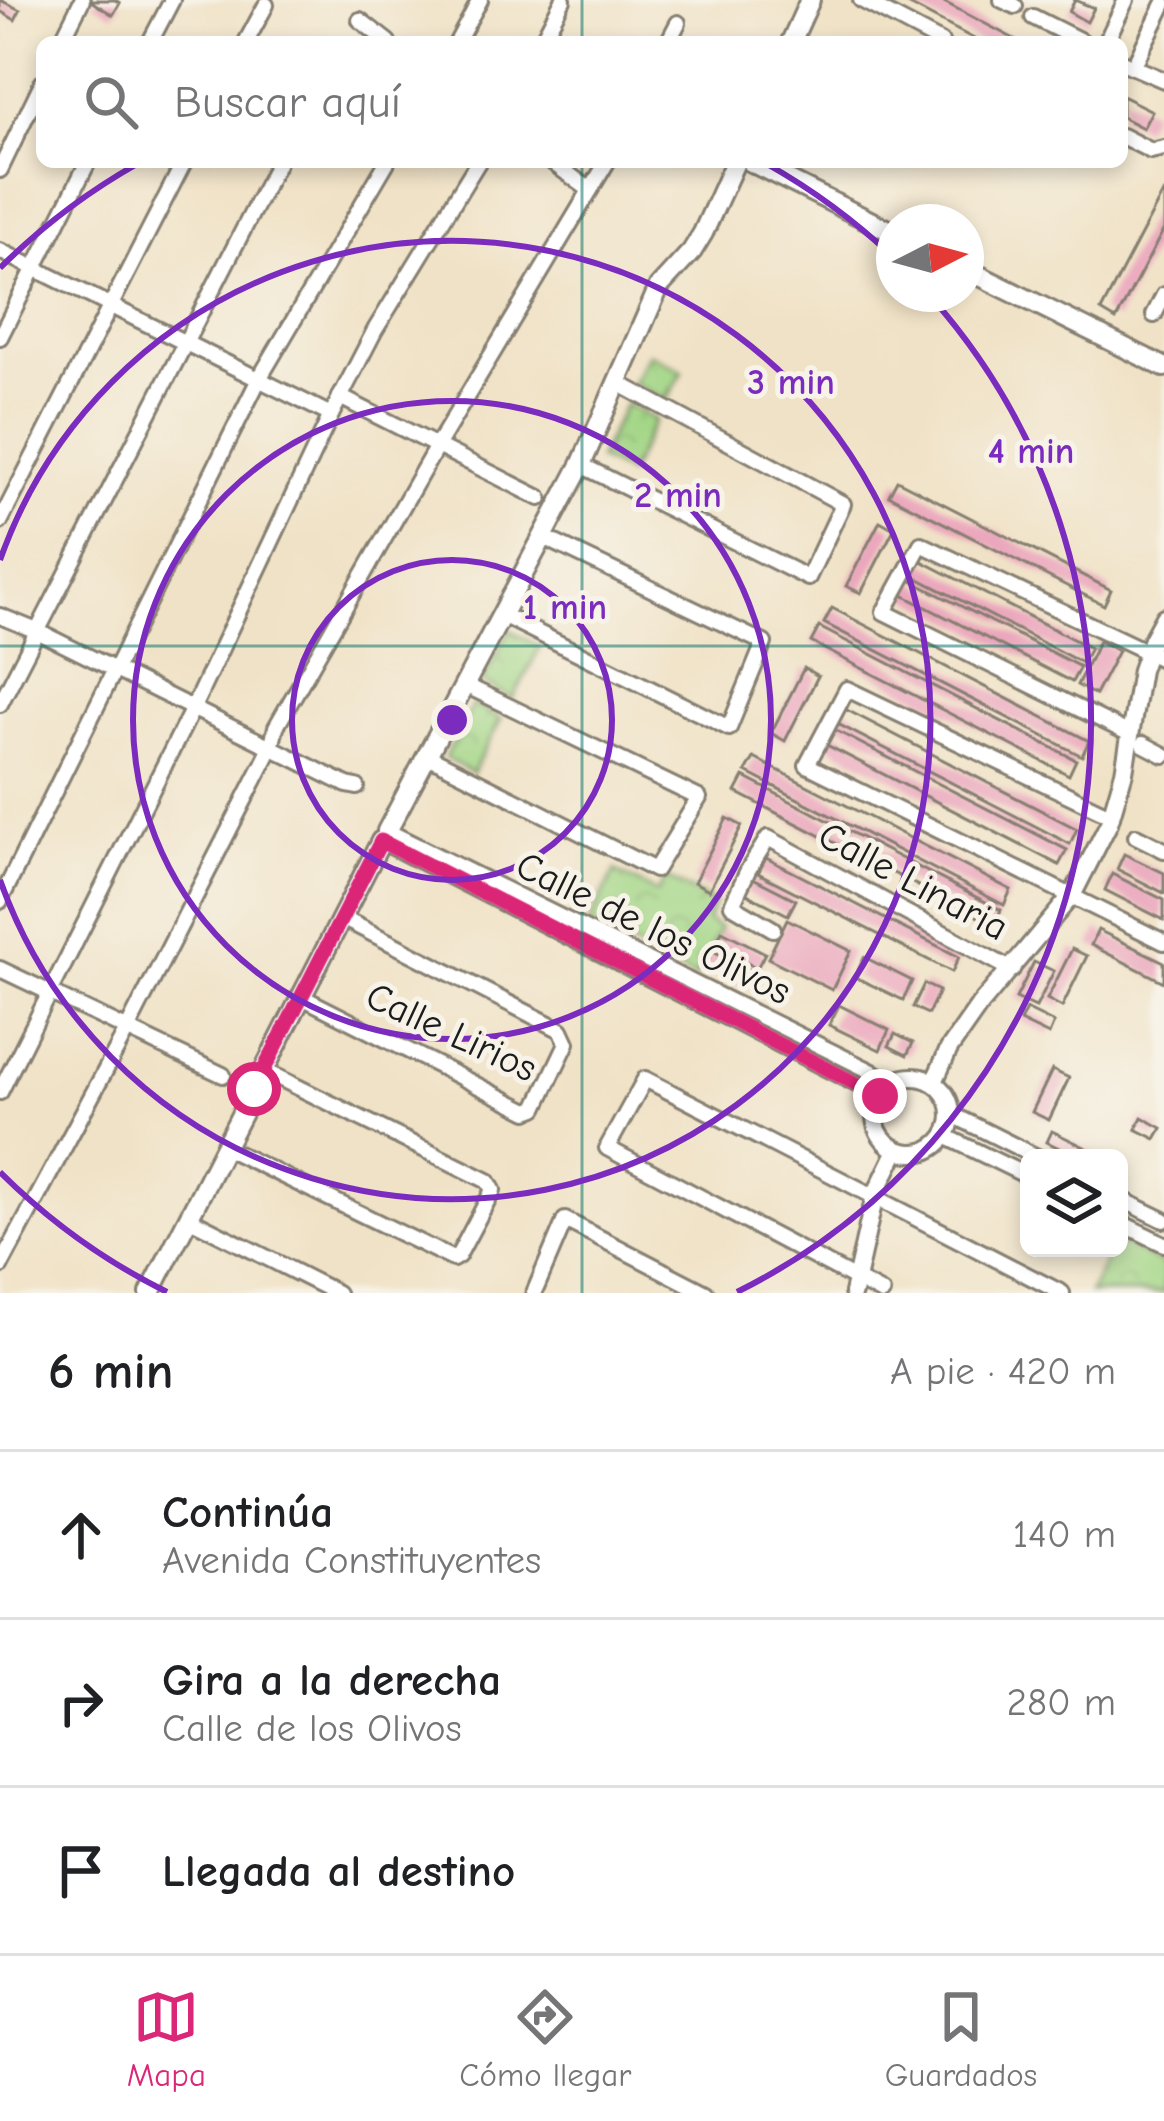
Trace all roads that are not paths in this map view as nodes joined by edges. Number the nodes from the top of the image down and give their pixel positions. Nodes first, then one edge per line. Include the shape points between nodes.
1 (82, 0) edge
2 (172, 0) edge
3 (480, 0) edge
4 (563, 0) edge
5 (811, 0) edge
6 (861, 0) edge
7 (1126, 0) edge
8 (266, 4) dead end
9 (1164, 4) edge
10 (1033, 17) dead end
11 (360, 20) dead end
12 (678, 23) dead end
13 (65, 36) edge
14 (154, 36) edge
15 (249, 36) edge
16 (380, 36) edge
17 (460, 36) edge
18 (544, 36) edge
19 (671, 36) edge
20 (794, 36) edge
21 (930, 36) edge
22 (1071, 36) edge
23 (1109, 36) edge
24 (1128, 62) edge
25 (1128, 64) edge
26 (1164, 80) edge
27 (36, 95) edge
28 (1128, 139) edge
29 (1164, 148) edge
30 (85, 168) edge
31 (181, 168) edge
32 (275, 168) edge
33 (383, 168) edge
34 (474, 168) edge
35 (560, 168) edge
36 (603, 168) edge
37 (732, 168) edge
38 (763, 168) edge
39 (0, 170) edge
40 (590, 190) junction
41 (876, 224) edge
42 (0, 251) edge
43 (34, 268) junction
44 (984, 278) edge
45 (1164, 295) edge
46 (110, 305) junction
47 (1154, 315) dead end
48 (0, 337) edge
49 (184, 341) junction
50 (1164, 368) edge
51 (259, 379) junction
52 (619, 382) junction
53 (340, 397) junction
54 (332, 415) junction
55 (437, 446) junction
56 (581, 465) junction
57 (540, 498) dead end
58 (0, 522) edge
59 (543, 537) junction
60 (502, 615) junction
61 (0, 616) edge
62 (1164, 617) edge
63 (37, 631) junction
64 (1154, 651) edge
65 (116, 670) junction
66 (465, 686) junction
67 (0, 704) edge
68 (192, 710) junction
69 (1136, 739) junction
70 (271, 748) junction
71 (1164, 755) edge
72 (428, 756) junction
73 (357, 787) dead end
74 (1112, 816) junction
75 (384, 836) junction
76 (1136, 836) dead end
77 (1164, 850) edge
78 (1072, 894) junction
79 (0, 901) edge
80 (342, 918) junction
81 (773, 929) dead end
82 (1164, 942) edge
83 (0, 969) edge
84 (1012, 970) junction
85 (50, 994) junction
86 (300, 996) junction
87 (127, 1030) junction
88 (263, 1070) junction
89 (223, 1075) dead end
90 (934, 1082) junction
91 (886, 1089) junction
92 (0, 1092) edge
93 (951, 1114) junction
94 (945, 1136) junction
95 (224, 1147) junction
96 (1021, 1149) edge
97 (897, 1150) junction
98 (1020, 1173) edge
99 (874, 1195) junction
100 (1128, 1202) edge
101 (188, 1218) junction
102 (1164, 1220) edge
103 (1128, 1226) edge
104 (1164, 1244) edge
105 (0, 1267) edge
106 (854, 1287) edge
107 (150, 1293) edge
108 (337, 1293) edge
109 (534, 1293) edge
110 (706, 1293) edge
111 (882, 1293) edge
112 (1062, 1293) edge

1 - 13 street
2 - 14 street
3 - 17 street
4 - 18 street
5 - 20 main road
6 - 21 street
7 - 23 street
8 - 15 street
9 - 24 street
10 - 22 street
11 - 16 street
12 - 19 street
25 - 26 street
27 - 39 street
28 - 29 street via 1150,151
30 - 43 street
31 - 46 street
32 - 49 street
33 - 51 street
34 - 53 street
35 - 40 street
36 - 40 street
37 - 52 main road via 704,233 659,287
38 - 41 main road
40 - 55 street
42 - 43 street
43 - 46 street
43 - 48 street
44 - 50 main road
45 - 47 street
46 - 49 street
46 - 58 street
49 - 51 street
49 - 63 street
51 - 54 street
51 - 65 street
52 - 56 main road
52 - 56 street via 844,504 808,578
53 - 54 street
53 - 55 street
54 - 68 street
55 - 57 street
55 - 70 street
56 - 59 main road
59 - 60 main road
59 - 60 street via 764,643 729,728
60 - 66 main road
61 - 63 street
62 - 64 street
63 - 65 street
63 - 67 street
64 - 69 street via 1141,670
64 - 69 street via 921,544 884,612
65 - 68 street
65 - 79 street
66 - 72 main road
66 - 72 street via 699,799 655,870
68 - 70 street
68 - 85 street
69 - 71 street
69 - 74 street
70 - 73 street
70 - 87 street
72 - 75 main road
74 - 78 street
74 - 78 street via 847,688 807,765
75 - 80 main road
75 - 91 street, Calle de los Olivos
76 - 77 street
78 - 82 street
78 - 84 street
80 - 86 main road
80 - 86 street, Calle Lirios via 560,1030 567,1043 536,1108 527,1112
81 - 84 street, Calle Linaria via 732,905 767,838
83 - 85 street
84 - 90 street via 949,1049
85 - 87 street
85 - 92 street
86 - 88 main road
87 - 89 street
87 - 105 street
88 - 95 main road
88 - 95 street via 493,1190 453,1259
90 - 91 street via 908,1076
90 - 93 street
91 - 97 street via 876,1126
93 - 94 street
93 - 96 street
94 - 97 street via 923,1152
94 - 98 street
95 - 101 main road
97 - 99 street
99 - 106 street
99 - 106 street via 645,1079 607,1148
99 - 112 street
100 - 102 street
101 - 107 main road
101 - 108 street
103 - 104 street
106 - 111 street
109 - 110 street via 566,1220

